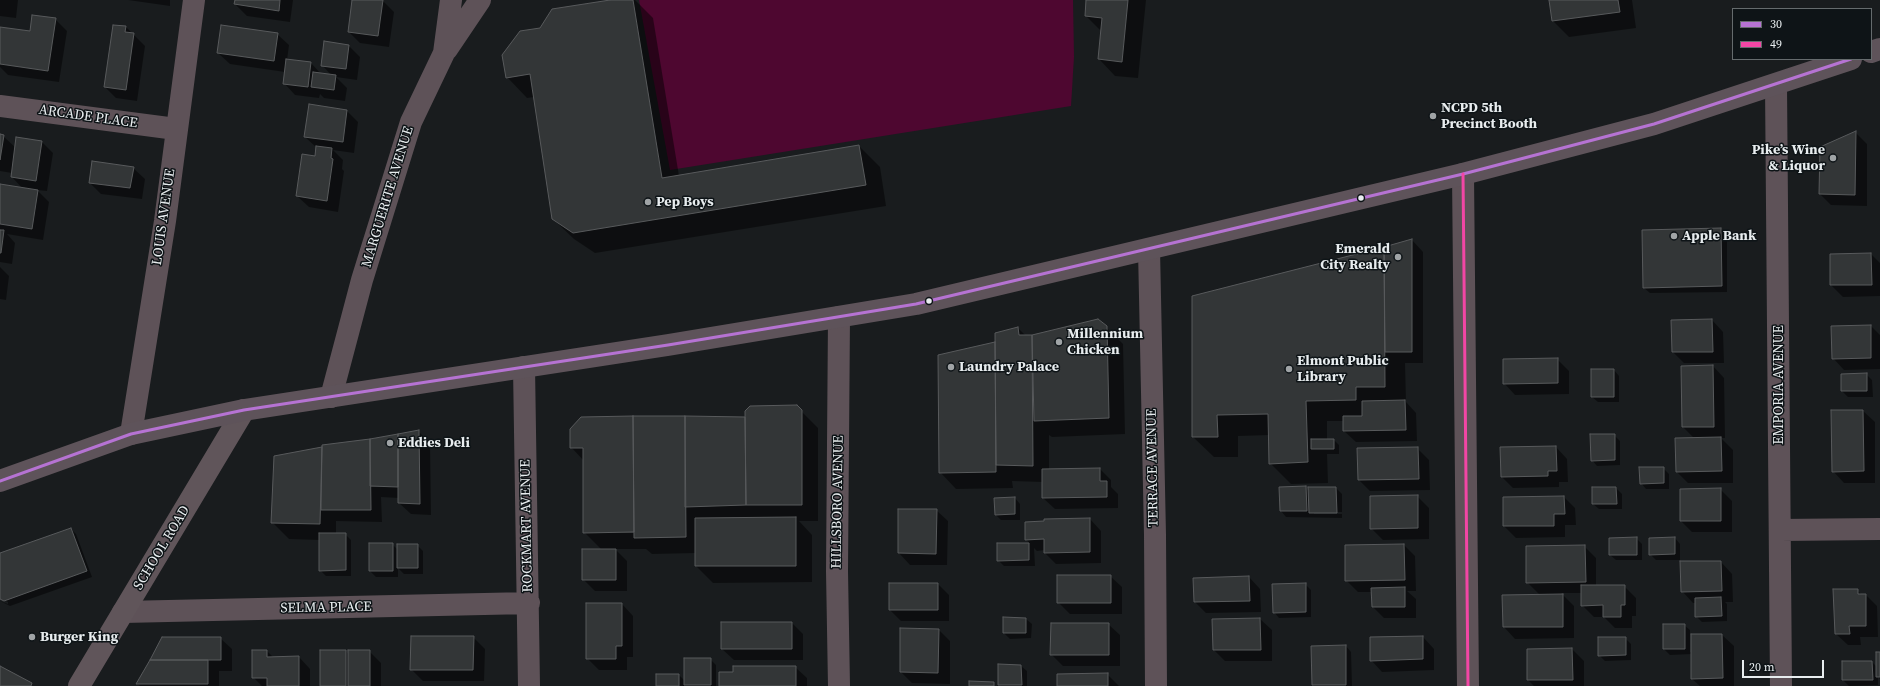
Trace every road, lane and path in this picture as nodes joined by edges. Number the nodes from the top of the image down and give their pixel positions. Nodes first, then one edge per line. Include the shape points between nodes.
1 (194, 0) edge
2 (451, 0) edge
3 (480, 0) edge
4 (444, 53) junction
5 (1848, 60) edge
6 (1776, 85) junction
7 (0, 106) edge
8 (176, 129) junction
9 (1464, 174) junction
10 (1149, 249) junction
11 (839, 317) junction
12 (524, 366) junction
13 (331, 397) junction
14 (244, 410) junction
15 (131, 434) junction
16 (0, 481) edge
17 (1880, 529) edge
18 (1780, 530) junction
19 (528, 603) junction
20 (123, 612) junction
21 (79, 686) edge
22 (529, 686) edge
23 (839, 686) edge
24 (1156, 686) edge
25 (1468, 686) edge
26 (1781, 686) edge

1 - 8 street, LOUIS AVENUE
2 - 4 street, MARGUERITE AVENUE
3 - 4 street
4 - 13 street, MARGUERITE AVENUE via 411,122 362,280
5 - 6 main road
6 - 9 main road via 1654,124
6 - 18 street, EMPORIA AVENUE
7 - 8 street, ARCADE PLACE
8 - 15 street, LOUIS AVENUE via 165,221
9 - 10 main road
9 - 25 street
10 - 11 main road via 916,304
10 - 24 street, TERRACE AVENUE
11 - 12 main road
11 - 23 street, HILLSBORO AVENUE
12 - 13 main road
12 - 19 street, ROCKMART AVENUE
13 - 14 main road
14 - 15 main road
14 - 20 main road, SCHOOL ROAD
15 - 16 main road
17 - 18 street
18 - 26 street, EMPORIA AVENUE
19 - 20 street, SELMA PLACE
19 - 22 street, ROCKMART AVENUE
20 - 21 main road, SCHOOL ROAD

